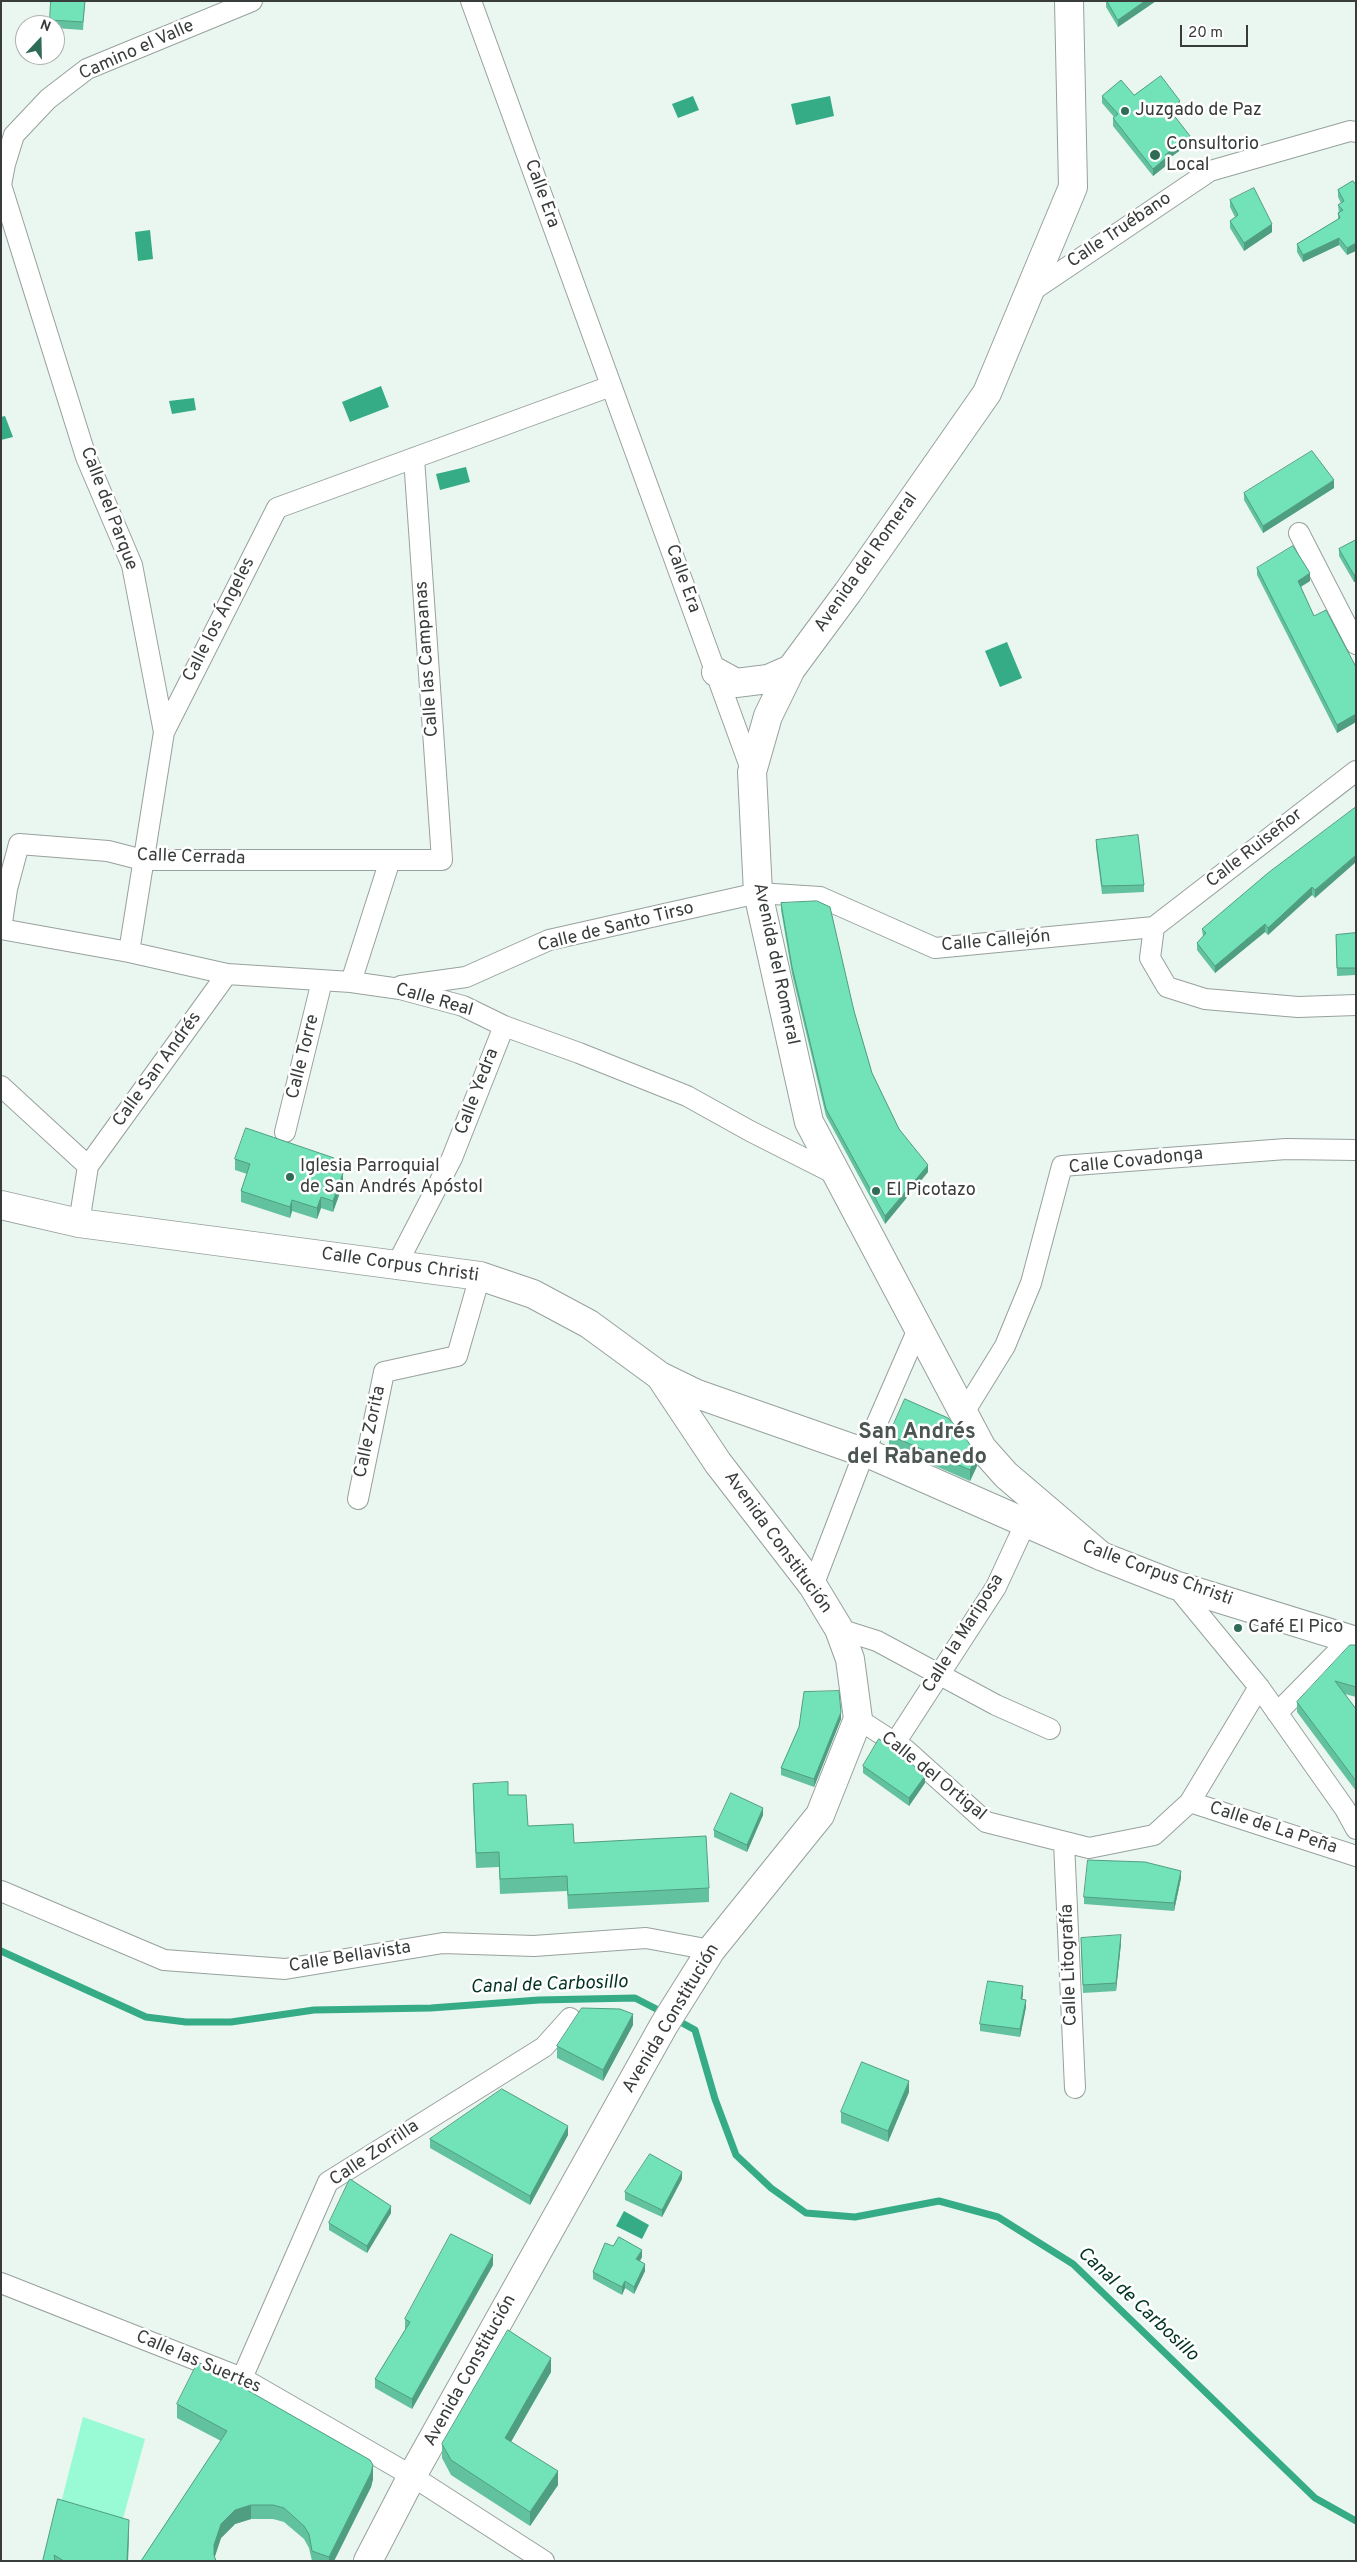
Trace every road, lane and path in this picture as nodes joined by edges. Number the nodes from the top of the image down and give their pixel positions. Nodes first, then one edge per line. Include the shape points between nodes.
1 (252, 1) edge
2 (471, 1) edge
3 (1070, 1) edge
4 (1356, 132) edge
5 (3, 164) edge
6 (1029, 292) junction
7 (611, 386) junction
8 (414, 458) junction
9 (1298, 533) dead end
10 (1356, 644) edge
11 (791, 669) junction
12 (716, 672) junction
13 (164, 732) junction
14 (1356, 771) edge
15 (752, 772) junction
16 (144, 860) junction
17 (390, 860) junction
18 (442, 860) joint
19 (758, 893) junction
20 (1154, 927) junction
21 (1, 929) edge
22 (129, 952) junction
23 (227, 974) junction
24 (322, 981) junction
25 (351, 982) junction
26 (389, 988) junction
27 (1356, 1005) edge
28 (504, 1026) junction
29 (1, 1086) edge
30 (285, 1132) dead end
31 (1356, 1150) edge
32 (88, 1166) junction
33 (837, 1175) junction
34 (1, 1205) edge
35 (79, 1223) junction
36 (397, 1264) junction
37 (480, 1276) junction
38 (918, 1329) junction
39 (660, 1376) junction
40 (717, 1402) junction
41 (963, 1414) junction
42 (703, 1441) junction
43 (864, 1453) junction
44 (1006, 1474) junction
45 (358, 1500) dead end
46 (991, 1506) junction
47 (1026, 1522) junction
48 (1101, 1556) junction
49 (1175, 1585) junction
50 (813, 1586) junction
51 (839, 1629) junction
52 (1353, 1640) edge
53 (939, 1675) junction
54 (1259, 1687) junction
55 (1277, 1713) junction
56 (858, 1719) junction
57 (1050, 1729) dead end
58 (895, 1743) junction
59 (1190, 1802) junction
60 (1356, 1829) edge
61 (1064, 1842) junction
62 (1356, 1856) edge
63 (1, 1891) edge
64 (711, 1950) junction
65 (570, 2018) dead end
66 (1075, 2088) dead end
67 (1, 2283) edge
68 (242, 2378) junction
69 (412, 2476) junction
70 (368, 2561) edge
71 (544, 2561) edge

1 - 5 street, Camino el Valle via 88,69 48,99 14,135
2 - 7 street, Calle Era
3 - 6 street, Avenida del Romeral via 1073,187
4 - 6 street, Calle Truébano via 1350,131 1210,171
5 - 13 street, Calle del Parque via 1,186 86,457 132,565
6 - 11 street, Avenida del Romeral via 987,393
7 - 8 street
7 - 12 street, Calle Era
8 - 13 street, Calle los Ángeles via 277,508
8 - 18 street, Calle las Campanas
9 - 10 street
11 - 12 street via 768,679 736,683
11 - 15 street, Avenida del Romeral via 768,716
12 - 15 street, Calle Era
13 - 16 street, Calle del Parque
14 - 20 street, Calle Ruiseñor
15 - 19 street, Avenida del Romeral
16 - 17 street, Calle Cerrada
16 - 21 street, Calle Cerrada via 108,851 19,844
16 - 22 street, Calle del Parque
17 - 18 street, Calle Cerrada
17 - 25 street
19 - 20 street, Calle Callejón via 820,897 935,948
19 - 26 street, Calle de Santo Tirso via 549,940 466,977
19 - 33 street, Avenida del Romeral via 809,1122
20 - 27 street via 1150,958 1167,987 1204,999 1298,1007
21 - 22 street, Calle Real
22 - 23 street, Calle Real
23 - 24 street, Calle Real
23 - 32 street, Calle San Andrés
24 - 25 street, Calle Real
24 - 30 street, Calle Torre
25 - 26 street, Calle Real
26 - 28 street, Calle Real via 463,1006
28 - 33 street, Calle Real via 687,1096
28 - 36 street, Calle Yedra via 452,1158
29 - 32 street
31 - 41 street, Calle Covadonga via 1286,1149 1062,1166 1031,1283 1005,1346
32 - 35 street
33 - 38 street, Avenida del Romeral
34 - 35 street, Calle Corpus Christi
35 - 36 street, Calle Corpus Christi
36 - 37 street, Calle Corpus Christi
37 - 39 street, Calle Corpus Christi via 533,1294 589,1324
37 - 45 street, Calle Zorita via 456,1356 384,1372
38 - 41 street, Avenida del Romeral
38 - 43 street
39 - 40 street, Calle Corpus Christi
39 - 42 street, Avenida Constitución
40 - 42 street
40 - 43 street, Calle Corpus Christi
41 - 44 street, Avenida del Romeral via 982,1448
42 - 50 street, Avenida Constitución
43 - 46 street, Calle Corpus Christi
43 - 50 street
44 - 46 street
44 - 48 street, Avenida del Romeral
46 - 47 street, Calle Corpus Christi
47 - 48 street, Calle Corpus Christi
47 - 53 street, Calle la Mariposa via 996,1588
48 - 49 street, Calle Corpus Christi
49 - 52 street, Calle Corpus Christi
49 - 54 street
50 - 51 street, Avenida Constitución
51 - 53 street via 878,1641
51 - 56 street, Avenida Constitución via 850,1659
52 - 55 street
53 - 57 street
53 - 58 street, Calle la Mariposa
54 - 55 street
54 - 59 street, Calle del Ortigal
55 - 60 street via 1345,1808
56 - 58 street, Calle del Ortigal
56 - 64 street, Avenida Constitución via 820,1816
58 - 61 street, Calle del Ortigal via 986,1822
59 - 61 street, Calle del Ortigal via 1154,1834 1088,1848
59 - 62 street, Calle de La Peña
61 - 66 street, Calle Litografía
63 - 64 street, Calle Bellavista via 164,1960 285,1969 443,1943 534,1946 646,1938
64 - 69 street, Avenida Constitución via 664,2025
65 - 68 street, Calle Zorrilla via 544,2047 328,2182
67 - 68 street, Calle las Suertes
68 - 69 street, Calle las Suertes
69 - 70 street, Avenida Constitución
69 - 71 street, Calle las Suertes

